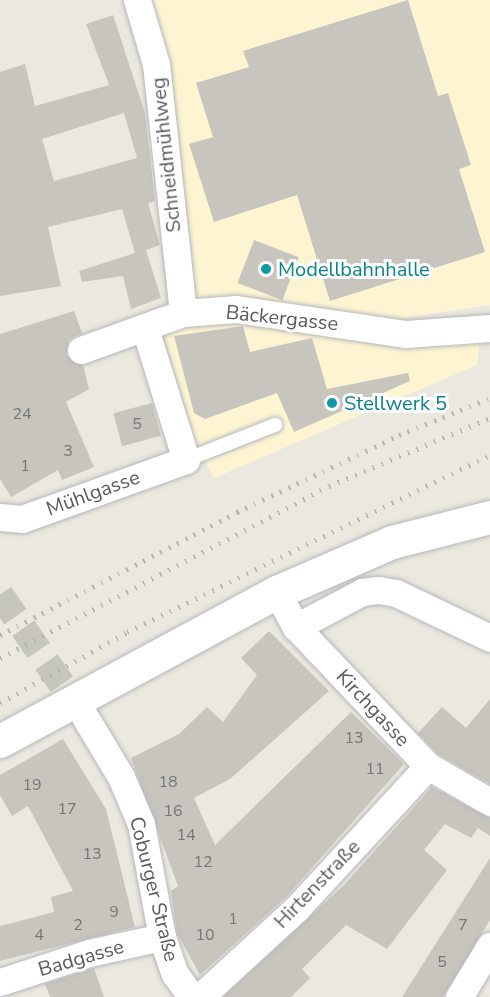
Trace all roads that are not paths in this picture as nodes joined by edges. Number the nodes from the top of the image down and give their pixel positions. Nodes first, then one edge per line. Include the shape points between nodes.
1 (137, 0) edge
2 (183, 313) junction
3 (145, 328) junction
4 (490, 328) edge
5 (81, 350) dead end
6 (274, 425) dead end
7 (186, 460) junction
8 (0, 517) edge
9 (490, 517) edge
10 (277, 592) junction
11 (297, 627) junction
12 (490, 638) edge
13 (85, 717) tunnel mouth
14 (0, 741) edge
15 (428, 766) junction
16 (490, 802) edge
17 (162, 937) junction
18 (490, 946) edge
19 (0, 982) edge
20 (192, 997) edge
21 (200, 997) edge
22 (459, 997) edge

1 - 2 street, Schneidmühlweg via 156,64
2 - 3 street, Bäckergasse
2 - 4 street, Bäckergasse via 236,309 406,333
3 - 5 street, Bäckergasse
3 - 7 street
6 - 7 lane
7 - 8 street, Mühlgasse via 22,519
9 - 10 street via 392,542
10 - 11 street, Kirchgasse
10 - 14 street
11 - 12 street via 362,592 379,591 396,593
11 - 15 street, Kirchgasse
13 - 17 street, Coburger Straße via 121,777 141,824
15 - 16 street, Kirchgasse
15 - 21 street, Hirtenstraße via 297,908
17 - 19 street, Badgasse via 89,953
17 - 20 street, Coburger Straße via 176,974
18 - 22 street

